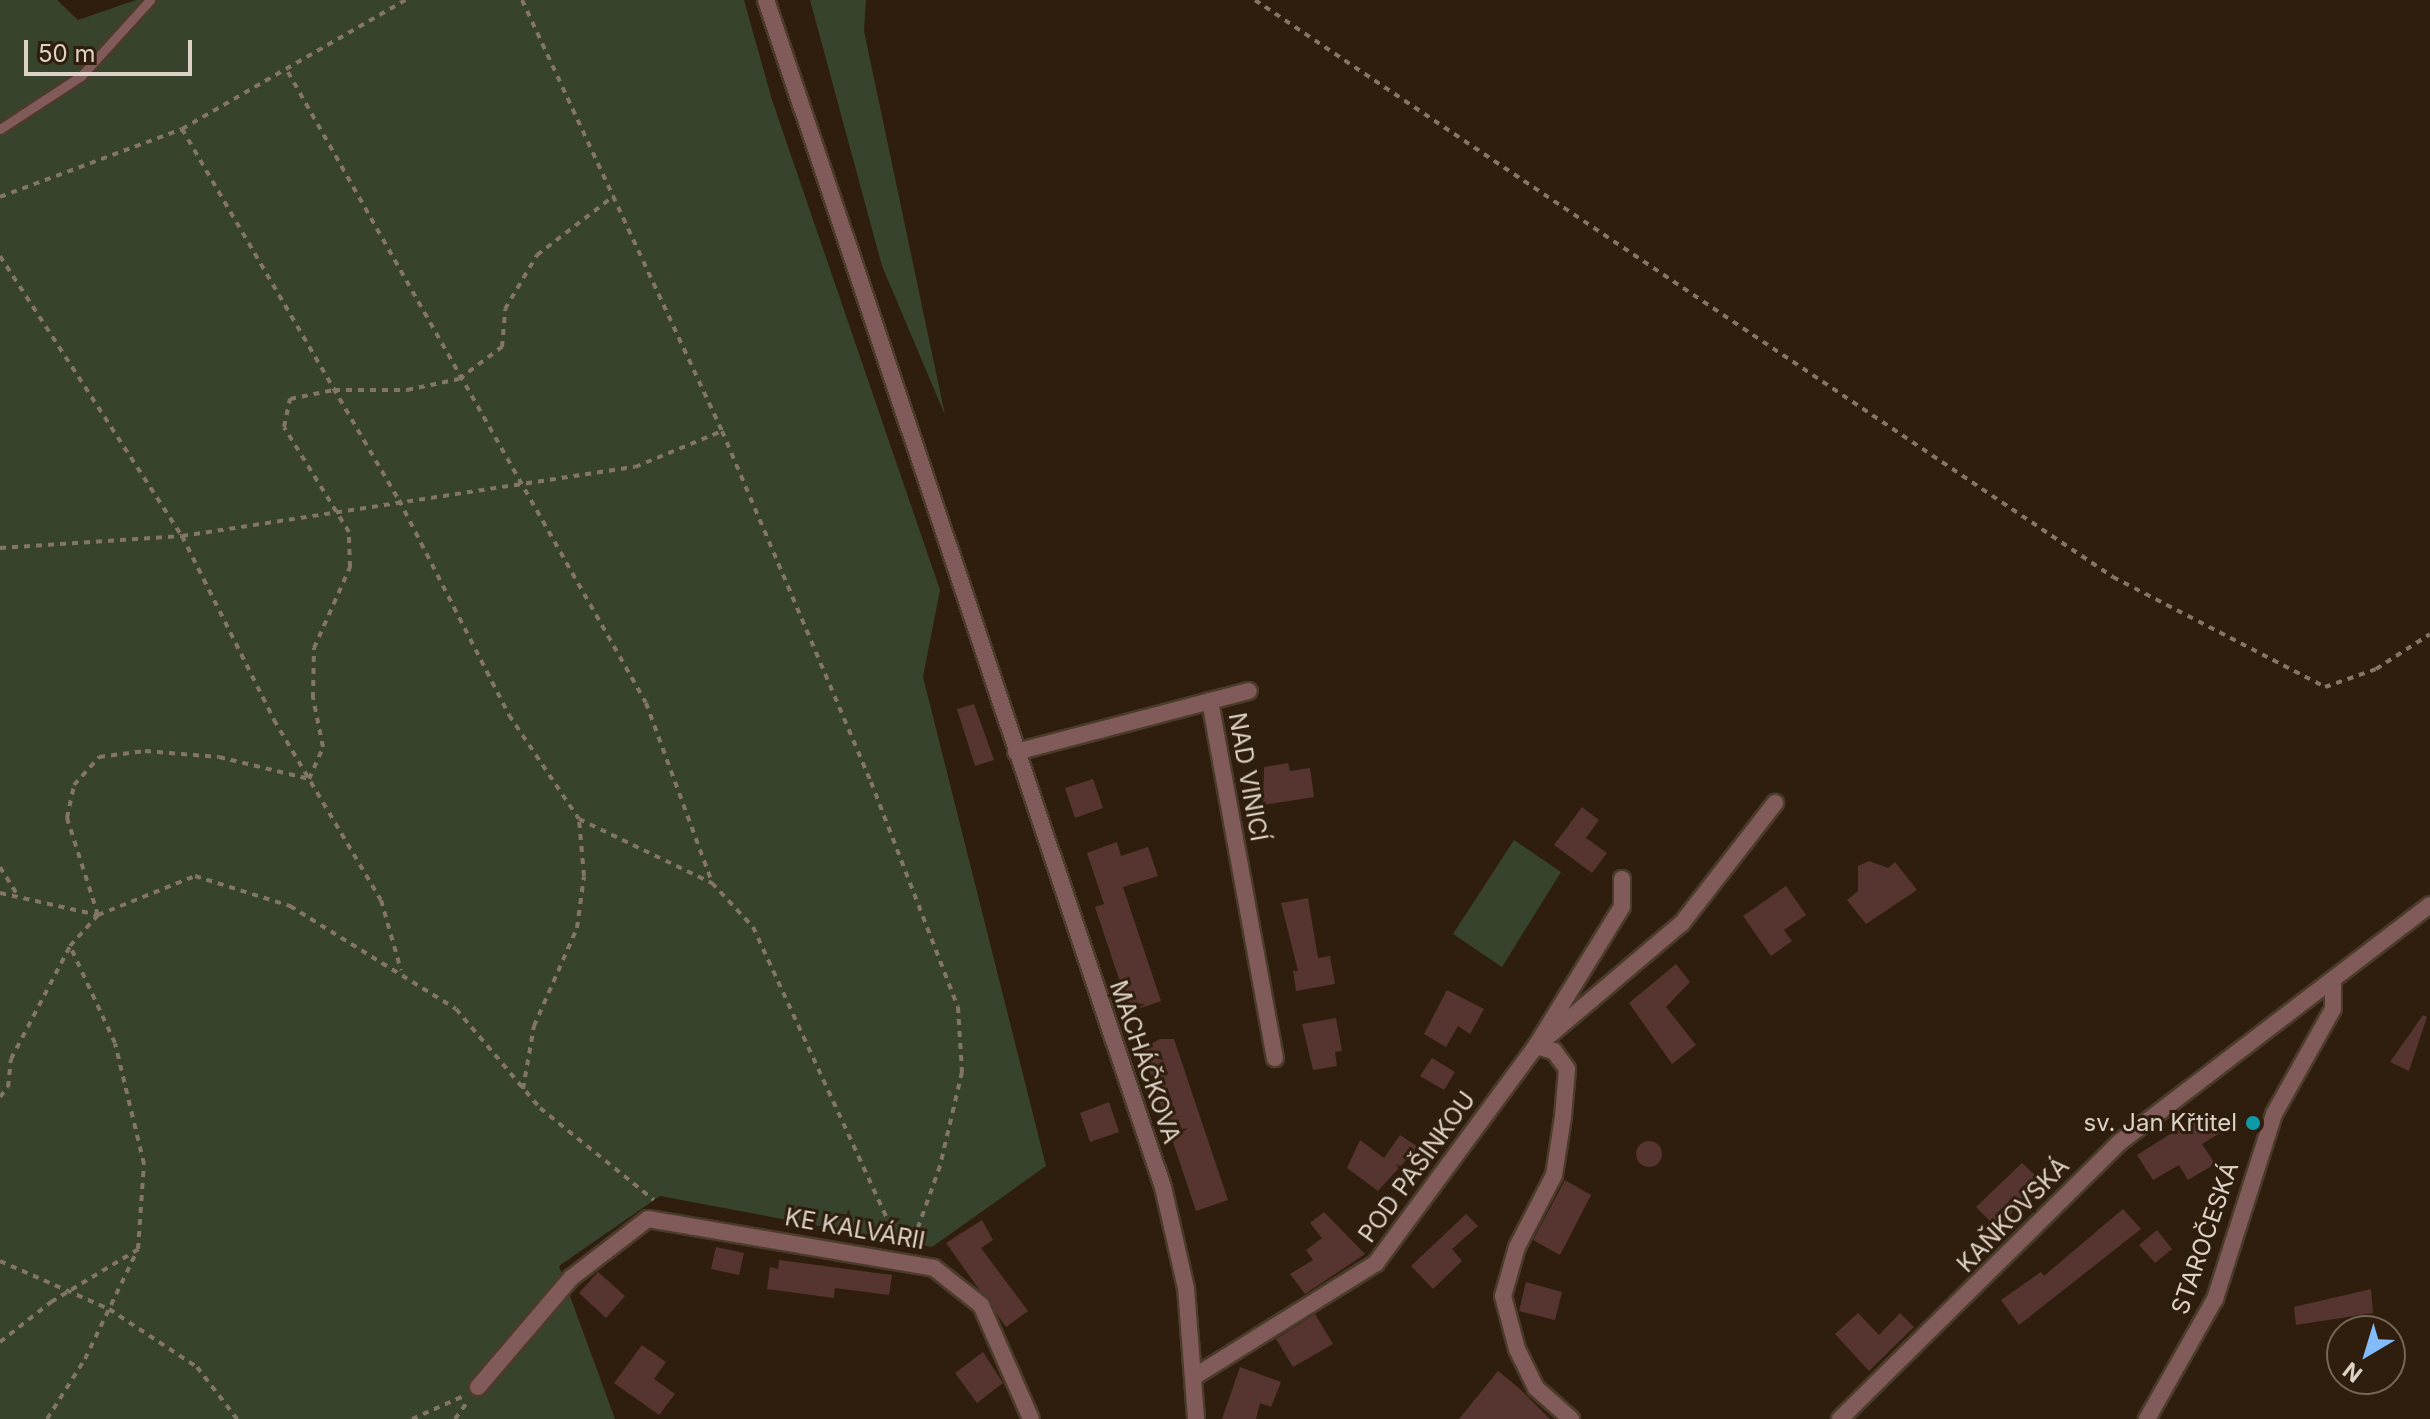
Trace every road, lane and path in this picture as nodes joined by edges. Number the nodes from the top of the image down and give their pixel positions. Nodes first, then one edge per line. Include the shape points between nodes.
1 (150, 0) edge
2 (405, 0) edge
3 (522, 0) edge
4 (766, 0) edge
5 (1255, 0) edge
6 (288, 72) junction
7 (0, 129) edge
8 (182, 129) junction
9 (614, 196) junction
10 (0, 197) edge
11 (0, 256) edge
12 (459, 379) junction
13 (334, 390) junction
14 (722, 431) junction
15 (518, 483) junction
16 (399, 500) junction
17 (333, 511) junction
18 (182, 536) junction
19 (0, 548) edge
20 (2430, 634) edge
21 (1249, 691) dead end
22 (1210, 701) junction
23 (1016, 752) junction
24 (309, 779) junction
25 (1775, 803) dead end
26 (579, 819) junction
27 (0, 867) edge
28 (1622, 879) dead end
29 (712, 883) junction
30 (0, 893) edge
31 (18, 896) junction
32 (2430, 905) edge
33 (98, 915) junction
34 (70, 946) junction
35 (402, 973) junction
36 (2340, 976) junction
37 (1536, 1046) junction
38 (1275, 1058) dead end
39 (523, 1089) junction
40 (0, 1097) edge
41 (680, 1223) junction
42 (138, 1249) junction
43 (906, 1259) junction
44 (0, 1261) edge
45 (69, 1292) junction
46 (109, 1309) junction
47 (0, 1342) edge
48 (1197, 1375) junction
49 (478, 1387) junction
50 (47, 1419) edge
51 (237, 1419) edge
52 (412, 1419) edge
53 (455, 1419) edge
54 (1031, 1419) edge
55 (1196, 1419) edge
56 (1571, 1419) edge
57 (1840, 1419) edge
58 (2147, 1419) edge

1 - 7 lane via 81,76
2 - 6 path
3 - 9 path
4 - 23 street, MACHÁČKOVA
5 - 20 path via 2113,577 2325,687 2376,669
6 - 8 path
6 - 12 path
8 - 10 path
8 - 13 path
9 - 12 path via 537,255 505,309 502,347
9 - 14 path
11 - 18 path
12 - 13 path via 407,390
12 - 15 path
13 - 16 path
13 - 17 path via 290,399 284,427
14 - 15 path via 635,467
14 - 43 path via 871,782 958,1007 962,1072 940,1166
15 - 16 path
15 - 29 path via 646,703
16 - 17 path
16 - 26 path via 509,715
17 - 18 path
17 - 24 path via 349,532 350,567 314,648 313,698 323,747
18 - 19 path
18 - 24 path
21 - 22 street
22 - 23 street, NAD VINICÍ
22 - 38 street, NAD VINICÍ
23 - 48 street, MACHÁČKOVA via 1163,1187
24 - 33 path via 219,757 145,751 99,757 74,785 67,818
24 - 35 path via 381,900
25 - 37 street, POD PAŠINKOU via 1682,923 1631,973
26 - 29 path
26 - 39 path via 584,876 577,928 534,1026
27 - 31 path
28 - 37 street, POD PAŠINKOU via 1622,907
29 - 43 path via 753,927
30 - 31 path
31 - 33 path
32 - 36 street, KAŇKOVSKÁ
33 - 34 path
33 - 35 path via 195,876 290,906
34 - 40 path via 11,1059 8,1087
34 - 42 path via 115,1043 144,1164
35 - 39 path via 456,1009
36 - 57 street, KAŇKOVSKÁ via 2120,1142
36 - 58 street, STAROČESKÁ via 2333,1009 2274,1114 2215,1299
37 - 48 street, POD PAŠINKOU via 1376,1263
37 - 56 street via 1554,1051 1567,1069 1563,1117 1554,1175 1517,1247 1503,1296 1517,1349 1536,1388
39 - 41 path
41 - 43 street, KE KALVÁRII
41 - 49 street, KE KALVÁRII via 648,1219 571,1278
42 - 45 path
42 - 46 path
43 - 54 street, KE KALVÁRII via 961,1284 981,1305
44 - 45 path
45 - 46 path
45 - 47 path
46 - 50 path
46 - 51 path via 197,1367
48 - 55 street, MACHÁČKOVA
49 - 52 path
49 - 53 path

